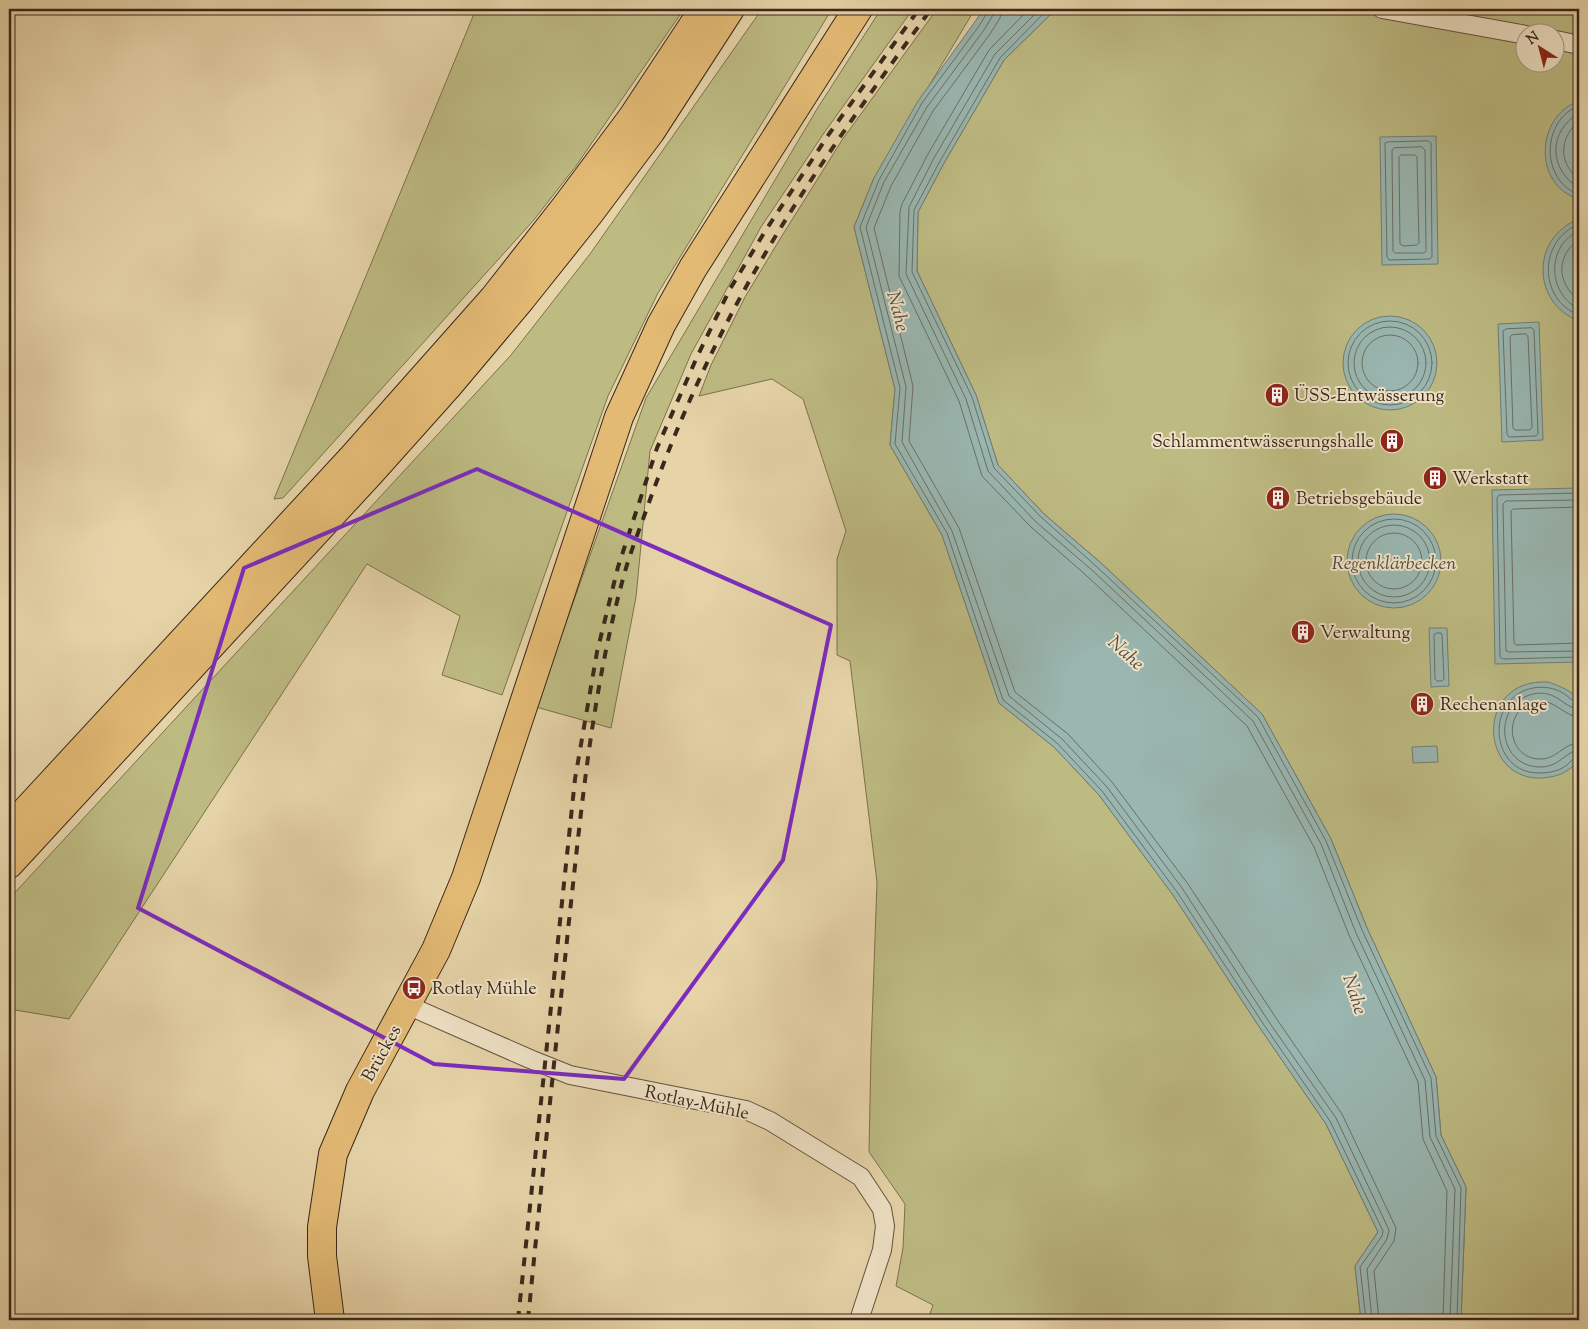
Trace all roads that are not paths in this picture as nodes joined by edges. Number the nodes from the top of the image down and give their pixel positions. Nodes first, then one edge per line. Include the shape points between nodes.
1 (704, 9) edge
2 (730, 9) edge
3 (858, 9) edge
4 (1382, 9) edge
5 (1516, 33) edge
6 (1566, 42) edge
7 (1579, 45) edge
8 (9, 829) edge
9 (9, 864) edge
10 (407, 1005) junction
11 (330, 1320) edge
12 (859, 1320) edge

1 - 8 main road via 632,118 494,298 353,457
2 - 9 main road via 645,139 576,230 453,380
3 - 10 main road, Brückes via 693,268 661,325 619,417 466,878 449,921
4 - 5 street
6 - 7 street
10 - 11 main road, Brückes via 360,1090 333,1154 322,1227
10 - 12 street, Rotlay-Mühle via 570,1074 746,1110 770,1121 861,1177 882,1209 885,1226 882,1250

